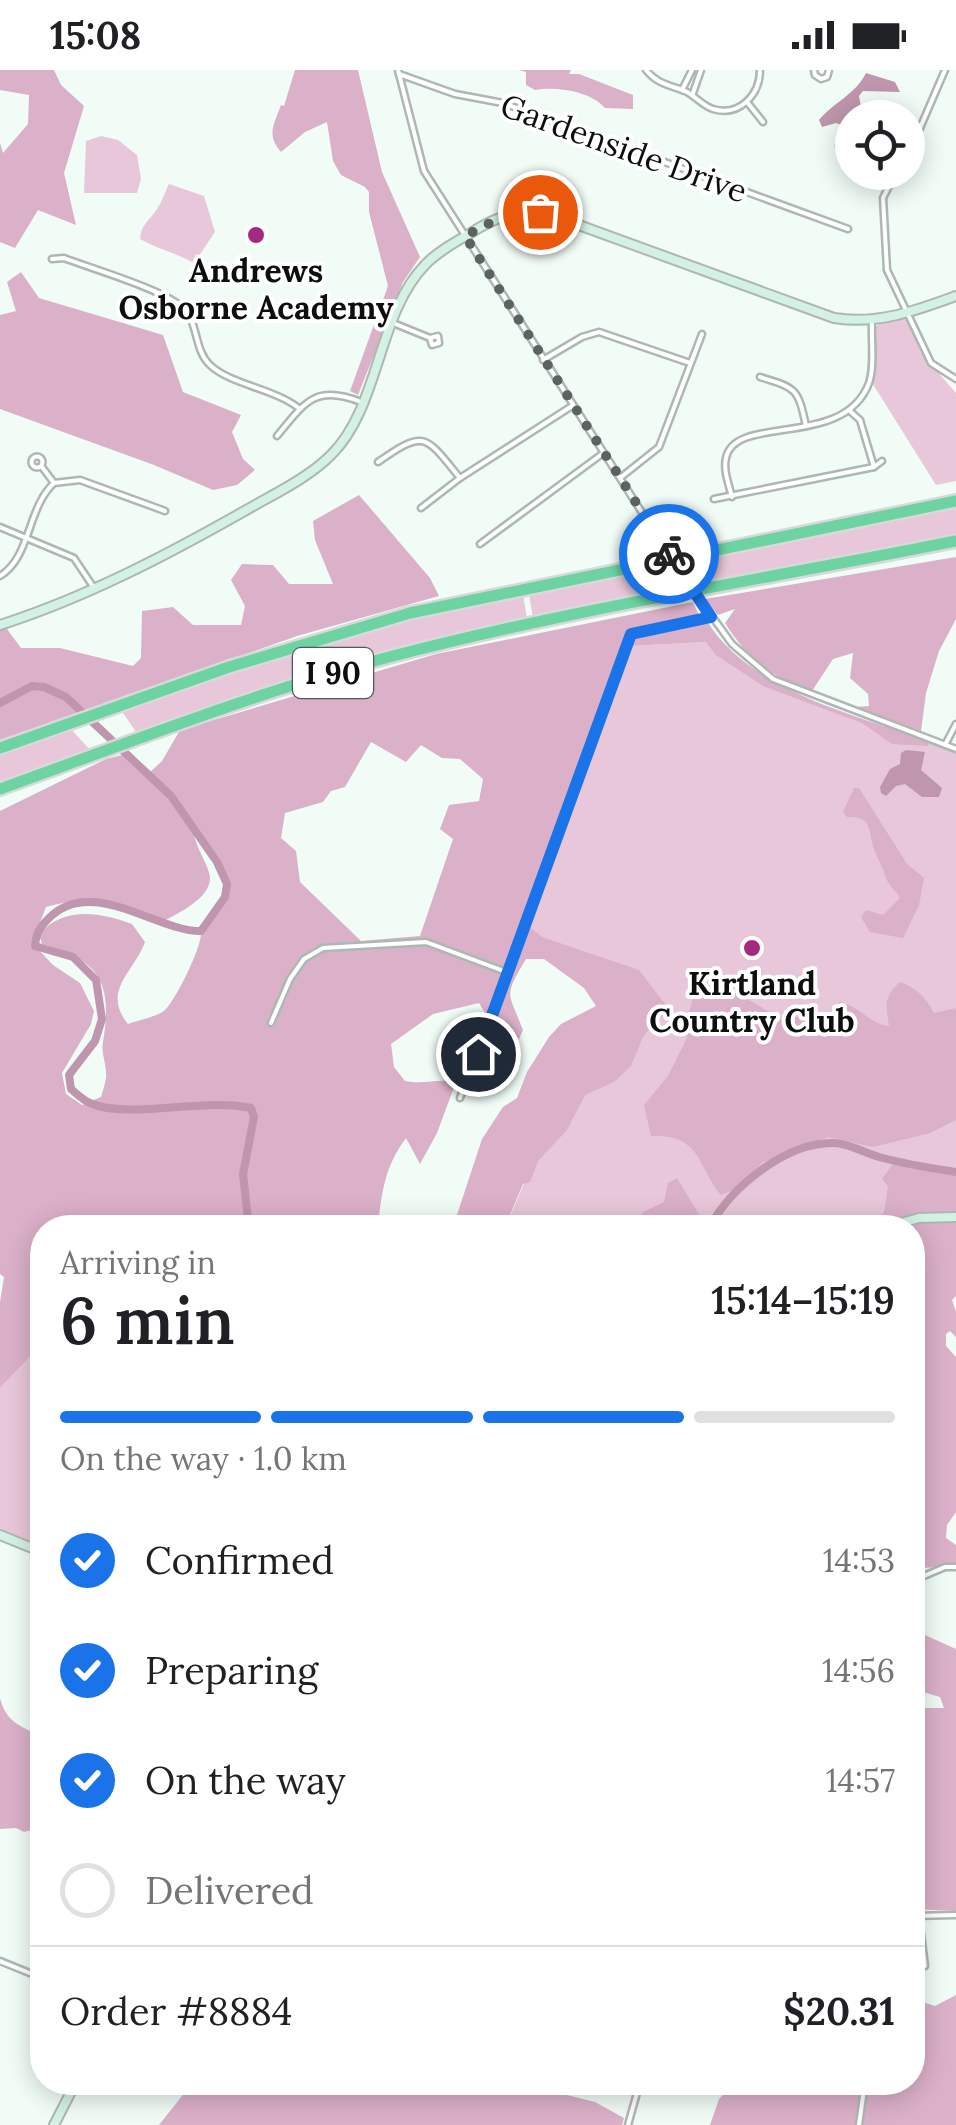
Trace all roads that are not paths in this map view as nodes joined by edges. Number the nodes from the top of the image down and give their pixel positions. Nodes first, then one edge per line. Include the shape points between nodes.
1 (646, 70) edge
2 (692, 70) edge
3 (702, 70) edge
4 (760, 70) edge
5 (814, 70) edge
6 (829, 70) edge
7 (945, 70) edge
8 (398, 72) edge
9 (682, 90) junction
10 (692, 95) junction
11 (746, 102) junction
12 (925, 116) edge
13 (763, 122) dead end
14 (886, 190) edge
15 (848, 228) dead end
16 (465, 236) junction
17 (52, 258) dead end
18 (956, 296) edge
19 (908, 313) junction
20 (872, 321) junction
21 (392, 323) junction
22 (702, 334) dead end
23 (430, 338) dead end
24 (543, 360) junction
25 (690, 363) junction
26 (760, 377) dead end
27 (956, 379) edge
28 (361, 402) junction
29 (572, 406) junction
30 (300, 409) junction
31 (851, 412) junction
32 (806, 426) junction
33 (277, 436) dead end
34 (602, 454) junction
35 (882, 461) dead end
36 (378, 462) dead end
37 (41, 466) dead end
38 (874, 468) junction
39 (460, 478) junction
40 (620, 478) junction
41 (54, 483) junction
42 (732, 497) junction
43 (714, 499) dead end
44 (956, 499) edge
45 (420, 508) dead end
46 (165, 510) dead end
47 (0, 527) edge
48 (25, 537) junction
49 (480, 544) dead end
50 (956, 544) edge
51 (0, 576) edge
52 (94, 588) junction
53 (711, 617) junction
54 (0, 625) edge
55 (956, 724) edge
56 (946, 745) junction
57 (0, 748) edge
58 (956, 750) edge
59 (0, 789) edge
60 (509, 973) junction
61 (271, 1024) dead end
62 (460, 1098) dead end
63 (956, 1217) edge
64 (925, 1218) edge
65 (0, 1535) edge
66 (30, 1547) edge
67 (956, 1567) edge
68 (925, 1575) edge
69 (956, 1917) edge
70 (925, 1918) edge
71 (0, 1960) edge
72 (30, 1973) edge
73 (69, 2095) edge
74 (636, 2095) edge
75 (863, 2095) edge
76 (54, 2125) edge
77 (628, 2125) edge
78 (859, 2125) edge

1 - 9 street
2 - 9 street
3 - 10 street
4 - 11 street
5 - 6 street via 821,79
7 - 12 street
8 - 15 street, Gardenside Drive via 455,94 502,102
8 - 16 street via 424,171
9 - 10 street
10 - 11 street via 717,110
11 - 13 street
14 - 19 street via 887,270
16 - 20 main road via 509,213 540,212 834,318
16 - 21 main road via 424,265
16 - 24 street
17 - 30 street via 183,307 208,364
18 - 19 main road
19 - 20 main road
19 - 27 street via 931,363
20 - 31 street via 870,380
21 - 23 street
21 - 28 main road
22 - 25 street
24 - 25 street via 598,332
24 - 29 street
25 - 40 street via 659,447
26 - 32 street via 793,388
28 - 30 street via 330,393
28 - 52 main road via 332,454 290,485
29 - 34 street
29 - 39 street
30 - 33 street
31 - 32 street
31 - 38 street via 860,420
32 - 42 street via 734,444 725,464
34 - 40 street
34 - 49 street
35 - 38 street
36 - 39 street via 409,441 423,440
37 - 41 street
38 - 42 street
39 - 45 street
40 - 53 street, bridge
41 - 46 street via 80,480
41 - 48 street
42 - 43 street
44 - 57 highway, I 90 via 410,613
47 - 48 street
48 - 51 street via 12,567
48 - 52 street via 74,558
50 - 59 highway, I 90 via 389,657
52 - 54 main road
53 - 56 street via 772,679
53 - 60 street via 631,634
55 - 56 street
56 - 58 street
60 - 61 street via 426,942 323,948 290,980
60 - 62 street
63 - 64 main road
65 - 66 main road
67 - 68 street
69 - 70 street
71 - 72 street
73 - 76 main road
74 - 77 street
75 - 78 street

